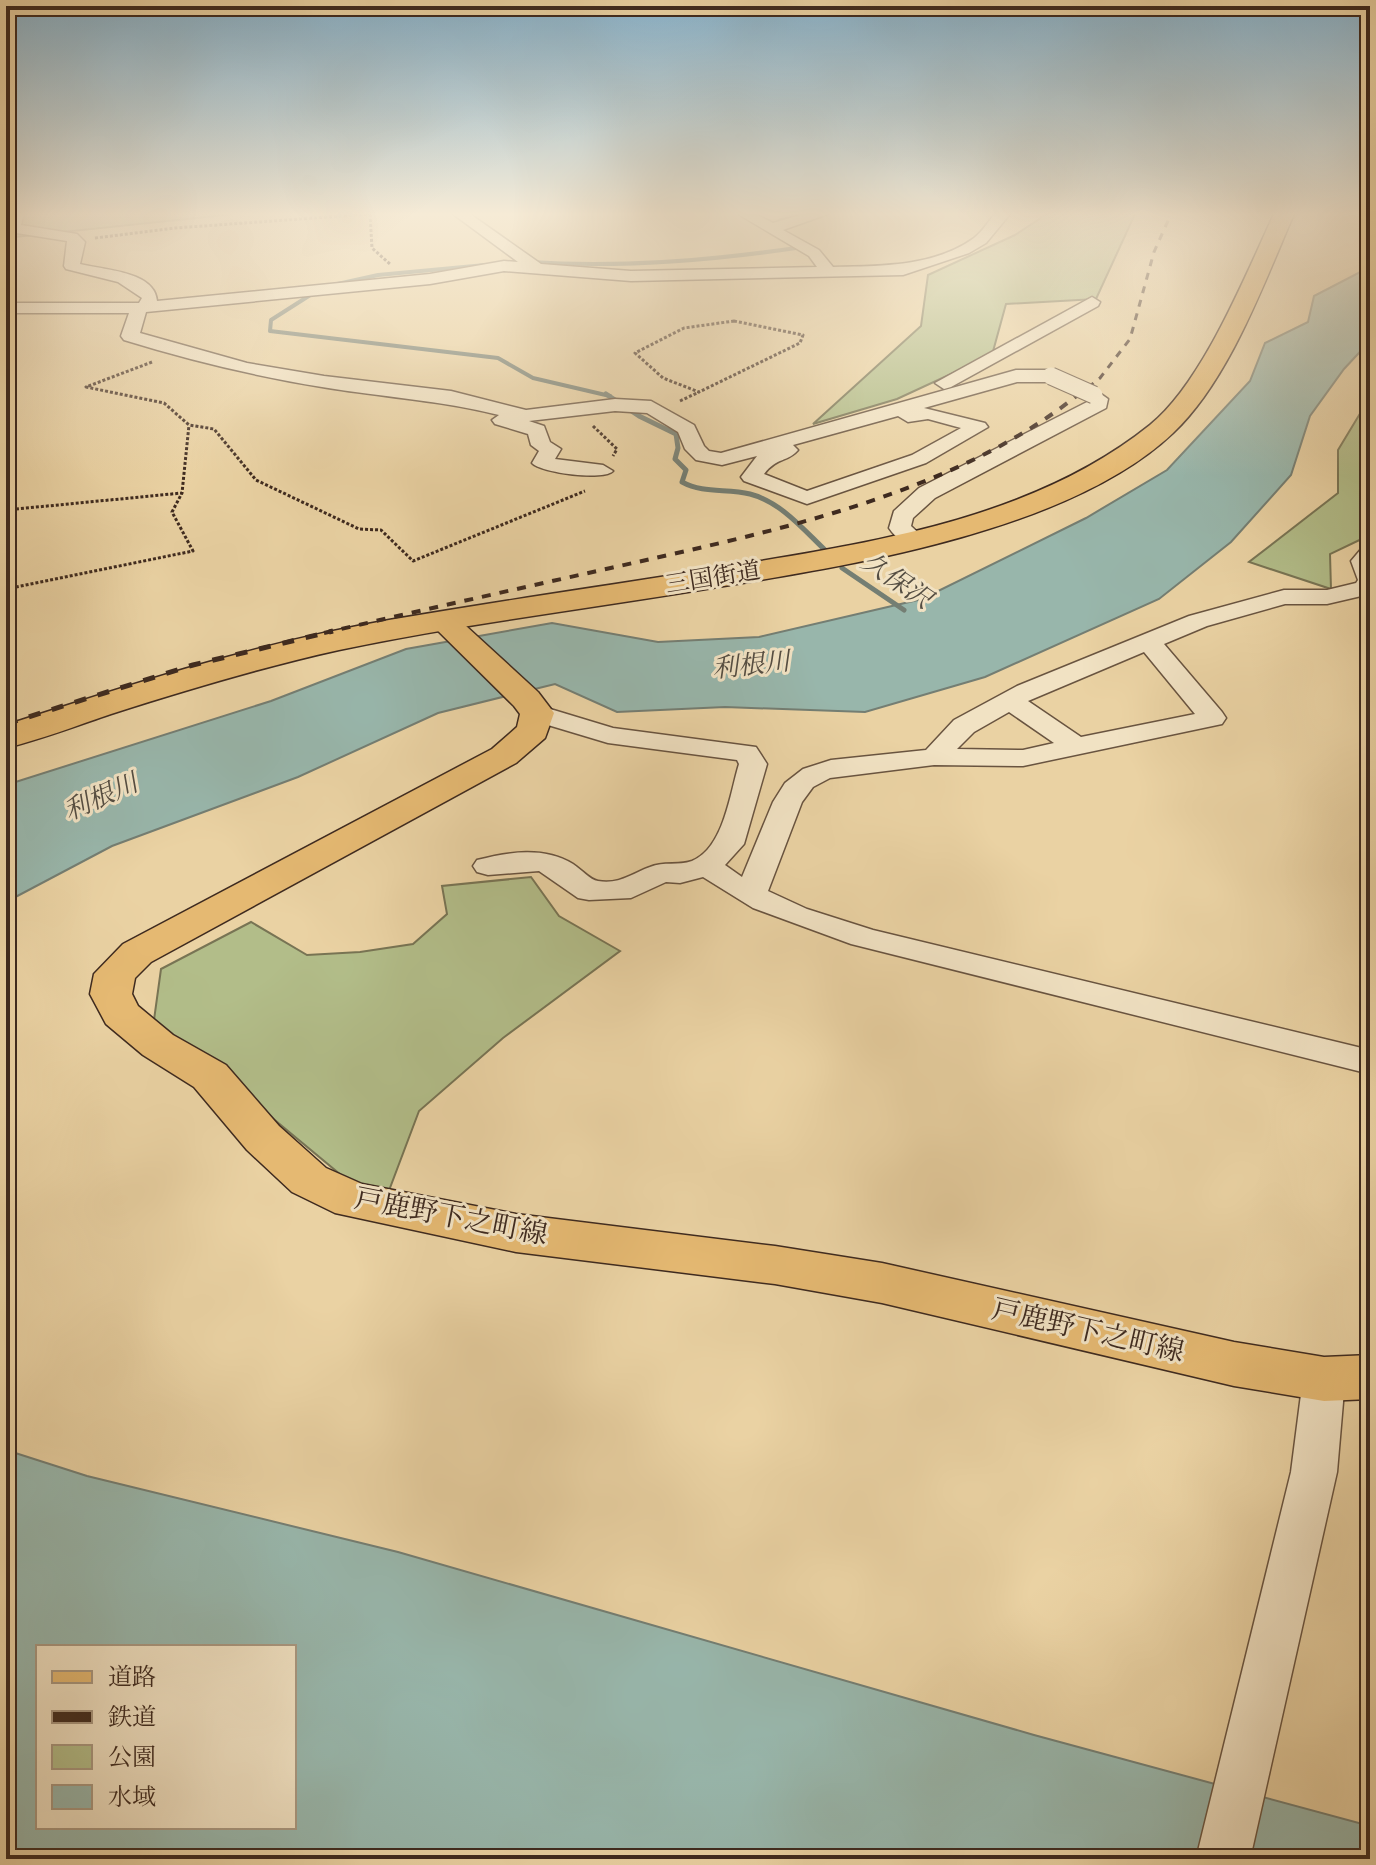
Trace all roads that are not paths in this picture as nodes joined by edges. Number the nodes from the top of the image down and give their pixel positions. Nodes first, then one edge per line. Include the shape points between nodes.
1 (147, 301) edge
2 (208, 301) edge
3 (1239, 301) edge
4 (1092, 302) dead end
5 (6, 308) edge
6 (143, 308) junction
7 (957, 393) junction
8 (467, 402) junction
9 (861, 421) junction
10 (800, 438) junction
11 (603, 471) road end
12 (915, 540) junction
13 (1370, 553) edge
14 (448, 627) junction
15 (1150, 643) junction
16 (1010, 701) junction
17 (532, 706) junction
18 (6, 737) edge
19 (1077, 747) junction
20 (934, 757) junction
21 (488, 866) dead end
22 (707, 866) junction
23 (751, 895) junction
24 (1370, 1062) edge
25 (1370, 1377) edge
26 (1324, 1379) junction
27 (1223, 1859) edge

1 - 6 street
2 - 6 street
3 - 12 highway, 三国街道 via 1199,380 1159,431 1106,466 1034,501
4 - 7 street via 938,387
5 - 6 street
6 - 8 street via 130,336 179,352 324,382
7 - 9 street
7 - 12 street, bridge via 1016,376 1051,376 1094,395 1099,404 927,493 902,516 900,528
8 - 10 street via 526,416 615,405 647,407 687,429 703,456 722,459
8 - 11 street via 471,411 537,430 541,445 551,449 542,463
9 - 10 street
9 - 10 street via 929,413 978,427 919,459 807,498 751,477 766,457 803,445
12 - 14 highway, 三国街道
13 - 15 street via 1362,561 1370,580 1365,588 1327,597 1284,597 1198,621
14 - 17 main road
14 - 18 highway, 三国街道 via 312,647 205,674
15 - 16 street
15 - 19 street via 1213,718
16 - 19 street
16 - 20 street via 964,726
17 - 22 street via 608,735 746,753 753,764 729,844
17 - 26 main road, 戸鹿野下之町線 via 533,731 504,756 137,953 115,974 111,994 121,1014 158,1045 210,1076 263,1138 309,1180 352,1200 516,1233 882,1283 1234,1364
19 - 20 street via 1023,758
20 - 23 street via 831,768 801,782
21 - 22 street via 540,859 589,891 631,889 661,873
22 - 23 street
23 - 24 street via 877,940
25 - 26 main road, 戸鹿野下之町線
26 - 27 street via 1314,1472

